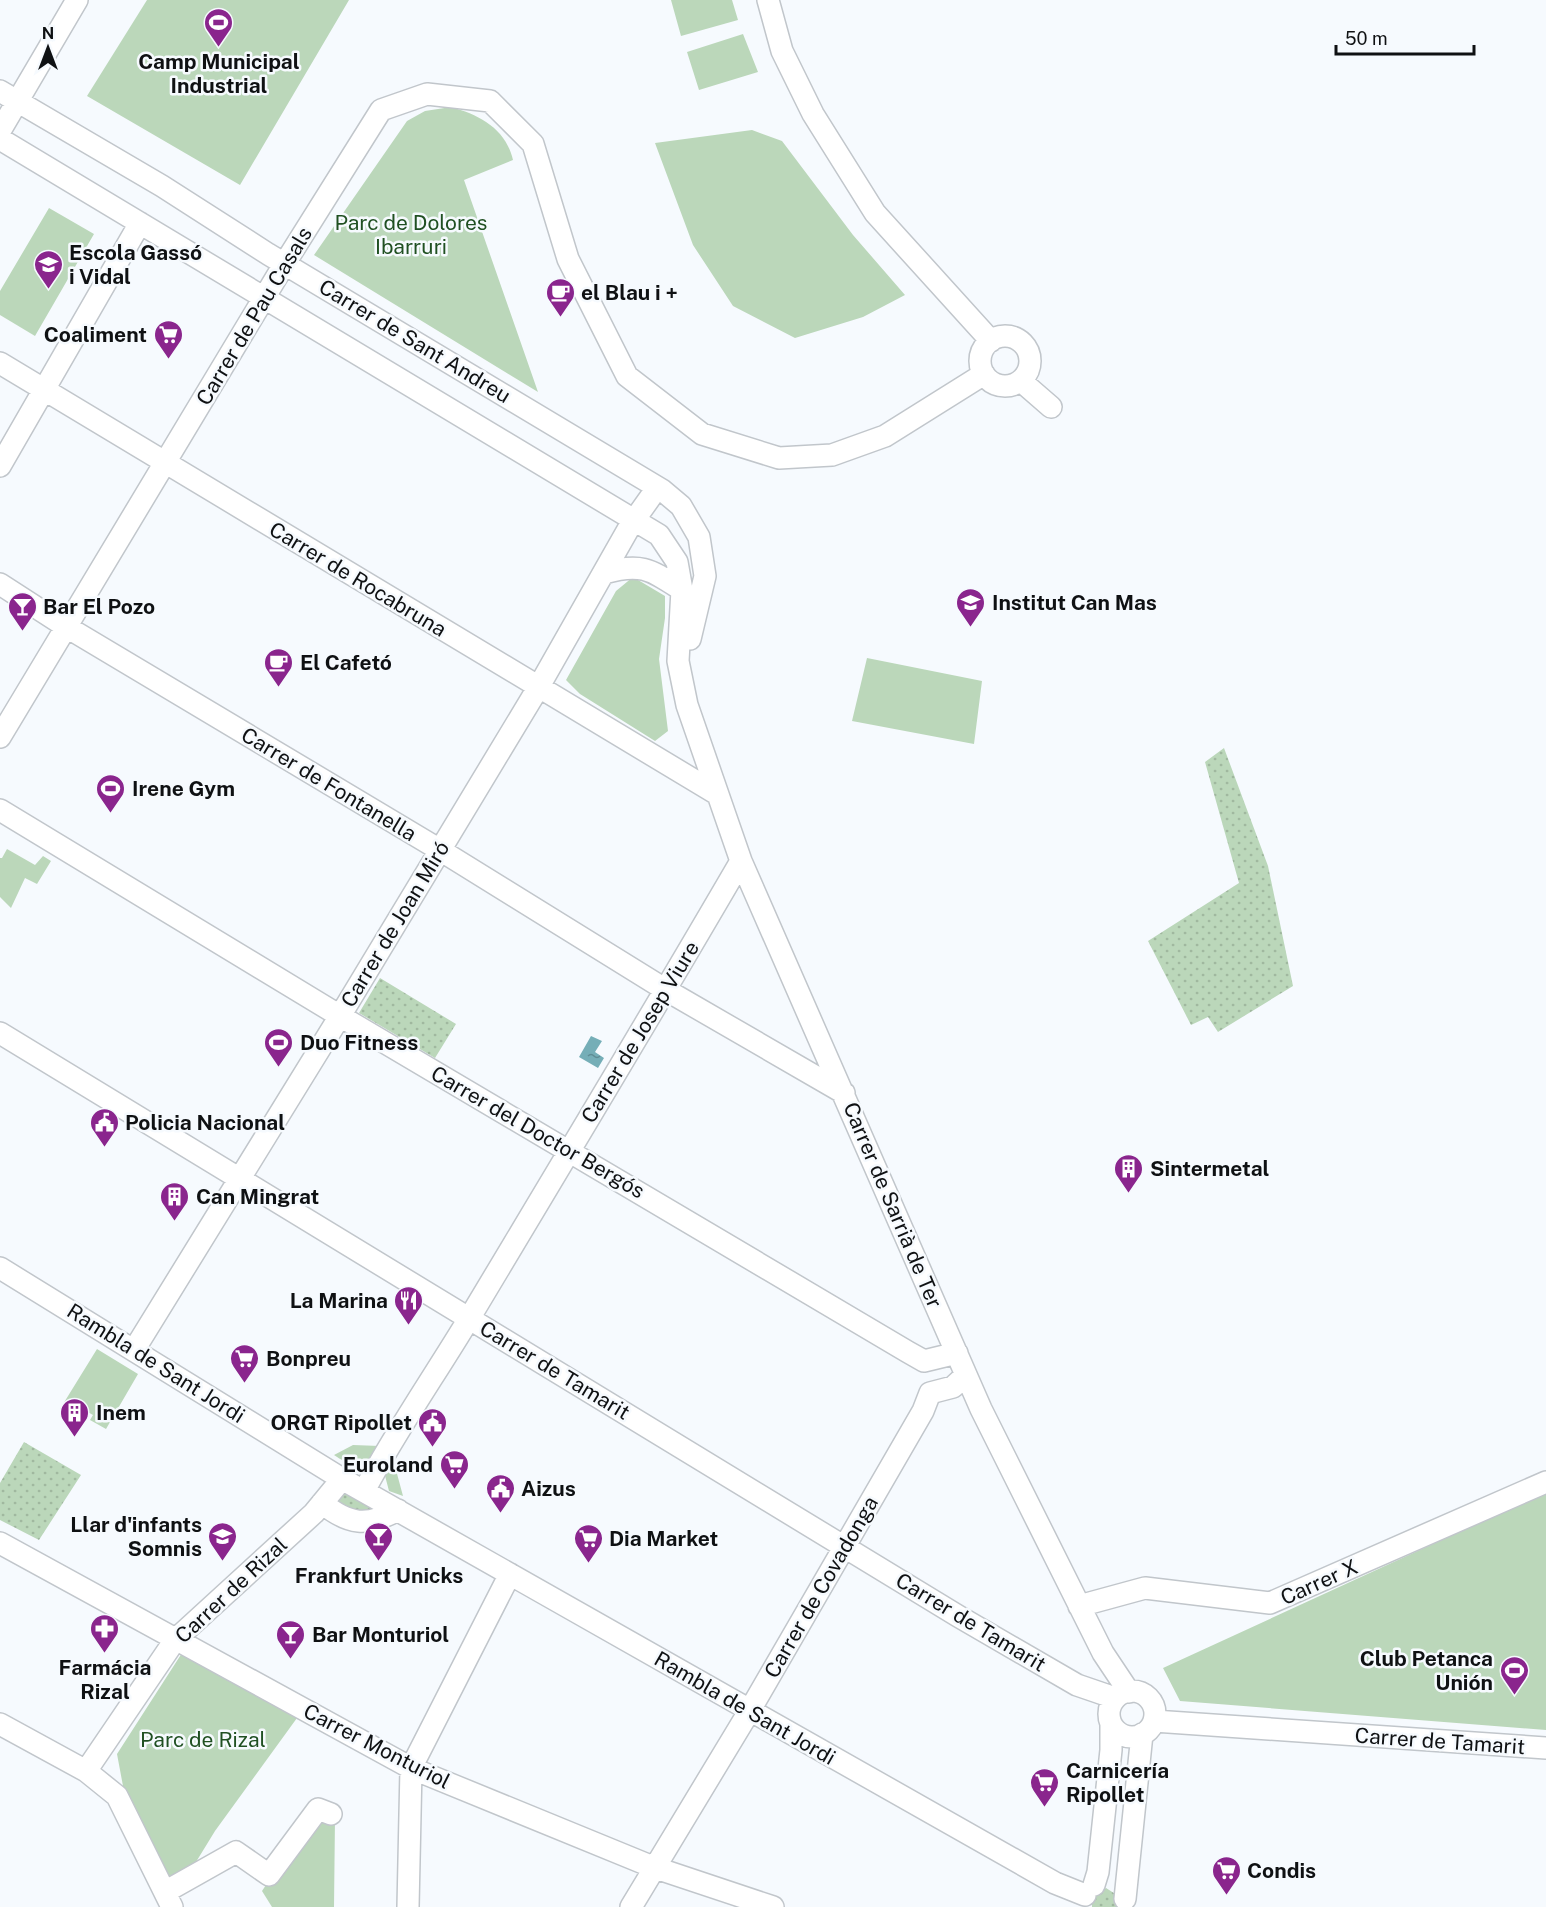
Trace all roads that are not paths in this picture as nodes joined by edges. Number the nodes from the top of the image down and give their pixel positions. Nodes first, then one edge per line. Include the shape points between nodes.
1 (77, 0) edge
2 (768, 0) edge
3 (0, 91) edge
4 (19, 101) junction
5 (0, 131) edge
6 (0, 139) edge
7 (140, 223) junction
8 (285, 263) junction
9 (265, 298) junction
10 (991, 341) junction
11 (0, 363) edge
12 (984, 374) junction
13 (1021, 381) junction
14 (45, 391) junction
15 (1051, 407) dead end
16 (166, 464) junction
17 (0, 466) edge
18 (654, 492) junction
19 (634, 519) junction
20 (604, 573) junction
21 (0, 584) edge
22 (682, 590) junction
23 (65, 626) junction
24 (538, 688) junction
25 (687, 705) junction
26 (0, 737) edge
27 (717, 794) junction
28 (0, 810) edge
29 (440, 850) junction
30 (741, 861) junction
31 (666, 990) junction
32 (340, 1016) junction
33 (0, 1034) edge
34 (844, 1093) junction
35 (569, 1150) junction
36 (238, 1180) junction
37 (0, 1268) edge
38 (469, 1318) junction
39 (134, 1350) junction
40 (957, 1353) junction
41 (966, 1375) junction
42 (342, 1479) junction
43 (1546, 1482) edge
44 (364, 1491) junction
45 (322, 1503) junction
46 (403, 1513) junction
47 (0, 1543) edge
48 (844, 1545) junction
49 (510, 1574) junction
50 (1079, 1606) junction
51 (175, 1640) junction
52 (1122, 1695) junction
53 (750, 1710) junction
54 (0, 1724) edge
55 (1111, 1724) junction
56 (1148, 1728) junction
57 (1546, 1748) edge
58 (411, 1768) junction
59 (86, 1771) junction
60 (331, 1814) dead end
61 (653, 1867) junction
62 (1088, 1896) edge
63 (169, 1899) edge
64 (1125, 1903) edge
65 (408, 1907) edge
66 (631, 1907) edge
67 (773, 1907) edge

1 - 4 street
2 - 10 street via 782,51 813,114 875,213
3 - 4 street, Carrer de Sant Andreu
4 - 5 street
4 - 8 street, Carrer de Sant Andreu
6 - 7 street, Carrer de Sant Andreu
7 - 9 street, Carrer de Sant Andreu
7 - 14 street
8 - 9 street, Carrer de Pau Casals
8 - 12 street, Carrer de Pau Casals via 381,110 427,94 490,101 533,144 568,259 627,376 702,434 779,458 832,455 885,436
8 - 18 street, Carrer de Sant Andreu
9 - 16 street, Carrer de Pau Casals
9 - 19 street, Carrer de Sant Andreu
10 - 12 street via 982,352
10 - 13 street via 998,337 1014,338 1027,348 1029,369
11 - 14 street, Carrer de Rocabruna
12 - 13 street via 1005,386
13 - 15 street
14 - 16 street, Carrer de Rocabruna
14 - 17 street
16 - 23 street, Carrer de Pau Casals
16 - 24 street, Carrer de Rocabruna
18 - 19 street, Carrer de Joan Miró
18 - 25 street, Carrer de Sarrià de Ter via 681,506 699,537 705,576 690,633
19 - 20 street, Carrer de Joan Miró
19 - 22 street, Carrer de Sarrià de Ter via 660,535 677,562
20 - 22 street via 622,567 648,569
20 - 24 street, Carrer de Joan Miró
21 - 23 street, Carrer de Fontanella
22 - 25 street, Carrer de Sarrià de Ter via 678,662
23 - 26 street, Carrer de Pau Casals
23 - 29 street, Carrer de Fontanella
24 - 27 street, Carrer de Rocabruna
24 - 29 street, Carrer de Joan Miró
25 - 27 street, Carrer de Sarrià de Ter
27 - 30 street, Carrer de Sarrià de Ter
28 - 32 street, Carrer del Doctor Bergós
29 - 31 street, Carrer de Fontanella
29 - 32 street, Carrer de Joan Miró
30 - 31 street, Carrer de Josep Viure
30 - 34 street, Carrer de Sarrià de Ter
31 - 34 street, Carrer de Fontanella
31 - 35 street, Carrer de Josep Viure
32 - 35 street, Carrer del Doctor Bergós
32 - 36 street, Carrer de Joan Miró
33 - 36 street, Carrer de Tamarit
34 - 40 street, Carrer de Sarrià de Ter
35 - 38 street, Carrer de Josep Viure
35 - 40 street, Carrer del Doctor Bergós via 924,1361
36 - 38 street, Carrer de Tamarit
36 - 39 street, Carrer de Joan Miró
37 - 39 street, Rambla de Sant Jordi
38 - 44 street, Carrer de Josep Viure
38 - 48 street, Carrer de Tamarit
39 - 42 street, Rambla de Sant Jordi
40 - 41 street, Carrer de Sarrià de Ter
41 - 48 street, Carrer de Covadonga via 953,1387 930,1393
41 - 50 street, Carrer de Sarrià de Ter
42 - 44 street, Rambla de Sant Jordi
42 - 45 street, Carrer de Rizal
43 - 50 street, Carrer X via 1270,1603 1145,1588
44 - 46 street, Rambla de Sant Jordi
45 - 46 street via 352,1522
45 - 51 street, Carrer de Rizal
46 - 49 street, Rambla de Sant Jordi
47 - 51 street, Carrer Monturiol
48 - 52 street, Carrer de Tamarit via 1077,1685
48 - 53 street, Carrer de Covadonga
49 - 53 street, Rambla de Sant Jordi
49 - 58 street
50 - 52 street, Carrer de Sarrià de Ter
51 - 58 street, Carrer Monturiol
51 - 59 street, Carrer de Rizal
52 - 55 street via 1109,1713
52 - 56 street via 1144,1695 1149,1700 1155,1714
53 - 61 street, Carrer de Covadonga
53 - 62 street, Rambla de Sant Jordi via 1055,1883
54 - 59 street
55 - 56 street via 1124,1736
55 - 62 street via 1098,1872
56 - 57 street, Carrer de Tamarit
56 - 64 street
58 - 61 street, Carrer Monturiol
58 - 65 street
59 - 63 street via 117,1796
60 - 63 street via 318,1809 269,1875 236,1852
61 - 66 street, Carrer de Covadonga
61 - 67 street, Carrer Monturiol
62 - 64 street, Rambla de Sant Jordi via 1106,1882 1113,1883 1123,1892

